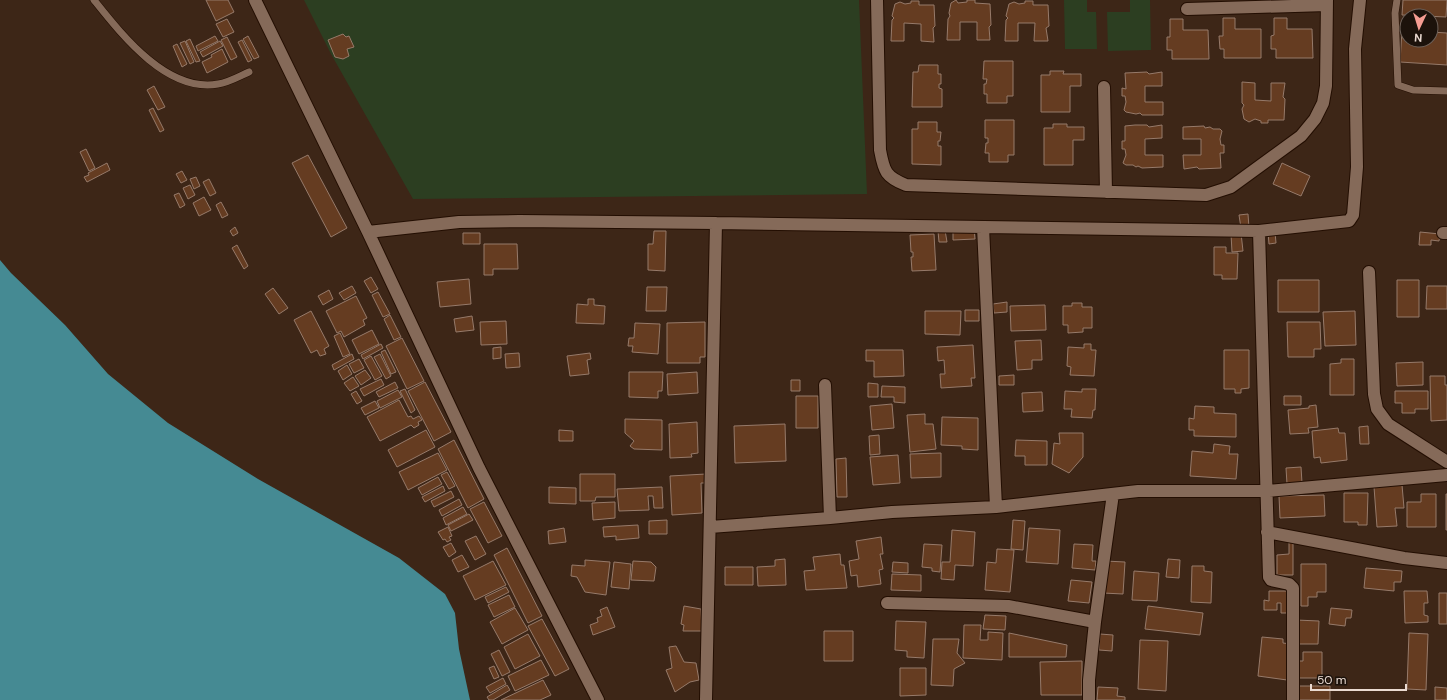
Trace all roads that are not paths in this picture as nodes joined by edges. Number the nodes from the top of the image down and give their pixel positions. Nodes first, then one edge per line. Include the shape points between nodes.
1 (94, 0) edge
2 (255, 0) edge
3 (877, 0) edge
4 (1360, 0) edge
5 (1397, 0) edge
6 (1327, 2) edge
7 (1187, 9) dead end
8 (249, 72) dead end
9 (1104, 87) dead end
10 (1447, 91) edge
11 (1106, 192) junction
12 (716, 222) junction
13 (983, 227) junction
14 (1259, 231) junction
15 (368, 232) junction
16 (1369, 272) dead end
17 (825, 385) dead end
18 (1447, 462) edge
19 (1447, 475) edge
20 (1267, 492) junction
21 (1113, 494) junction
22 (996, 507) junction
23 (830, 518) junction
24 (710, 527) junction
25 (1267, 532) junction
26 (1447, 563) edge
27 (887, 604) dead end
28 (1095, 622) junction
29 (598, 700) edge
30 (706, 700) edge
31 (1089, 700) edge
32 (1293, 700) edge

1 - 8 lane via 146,58 184,82 218,84
2 - 15 street
3 - 11 street via 880,150 887,174 906,185
4 - 14 street via 1355,49 1358,167 1353,215 1349,221
5 - 10 lane via 1398,85 1413,90
6 - 7 street
6 - 11 street via 1326,86 1323,103 1315,120 1301,136 1231,187 1219,192 1206,195
9 - 11 street
12 - 13 street
12 - 15 street via 459,222
12 - 24 street
13 - 14 street
13 - 22 street
14 - 20 street
15 - 29 street via 479,468
16 - 18 street via 1374,394 1377,409 1388,424
17 - 23 street
19 - 20 street
20 - 21 street via 1138,491
20 - 25 street
21 - 22 street
21 - 28 street
22 - 23 street
23 - 24 street
24 - 30 street
25 - 26 street via 1404,558
25 - 32 street via 1269,576 1271,580 1289,584 1293,588
27 - 28 street via 1008,606
28 - 31 street

